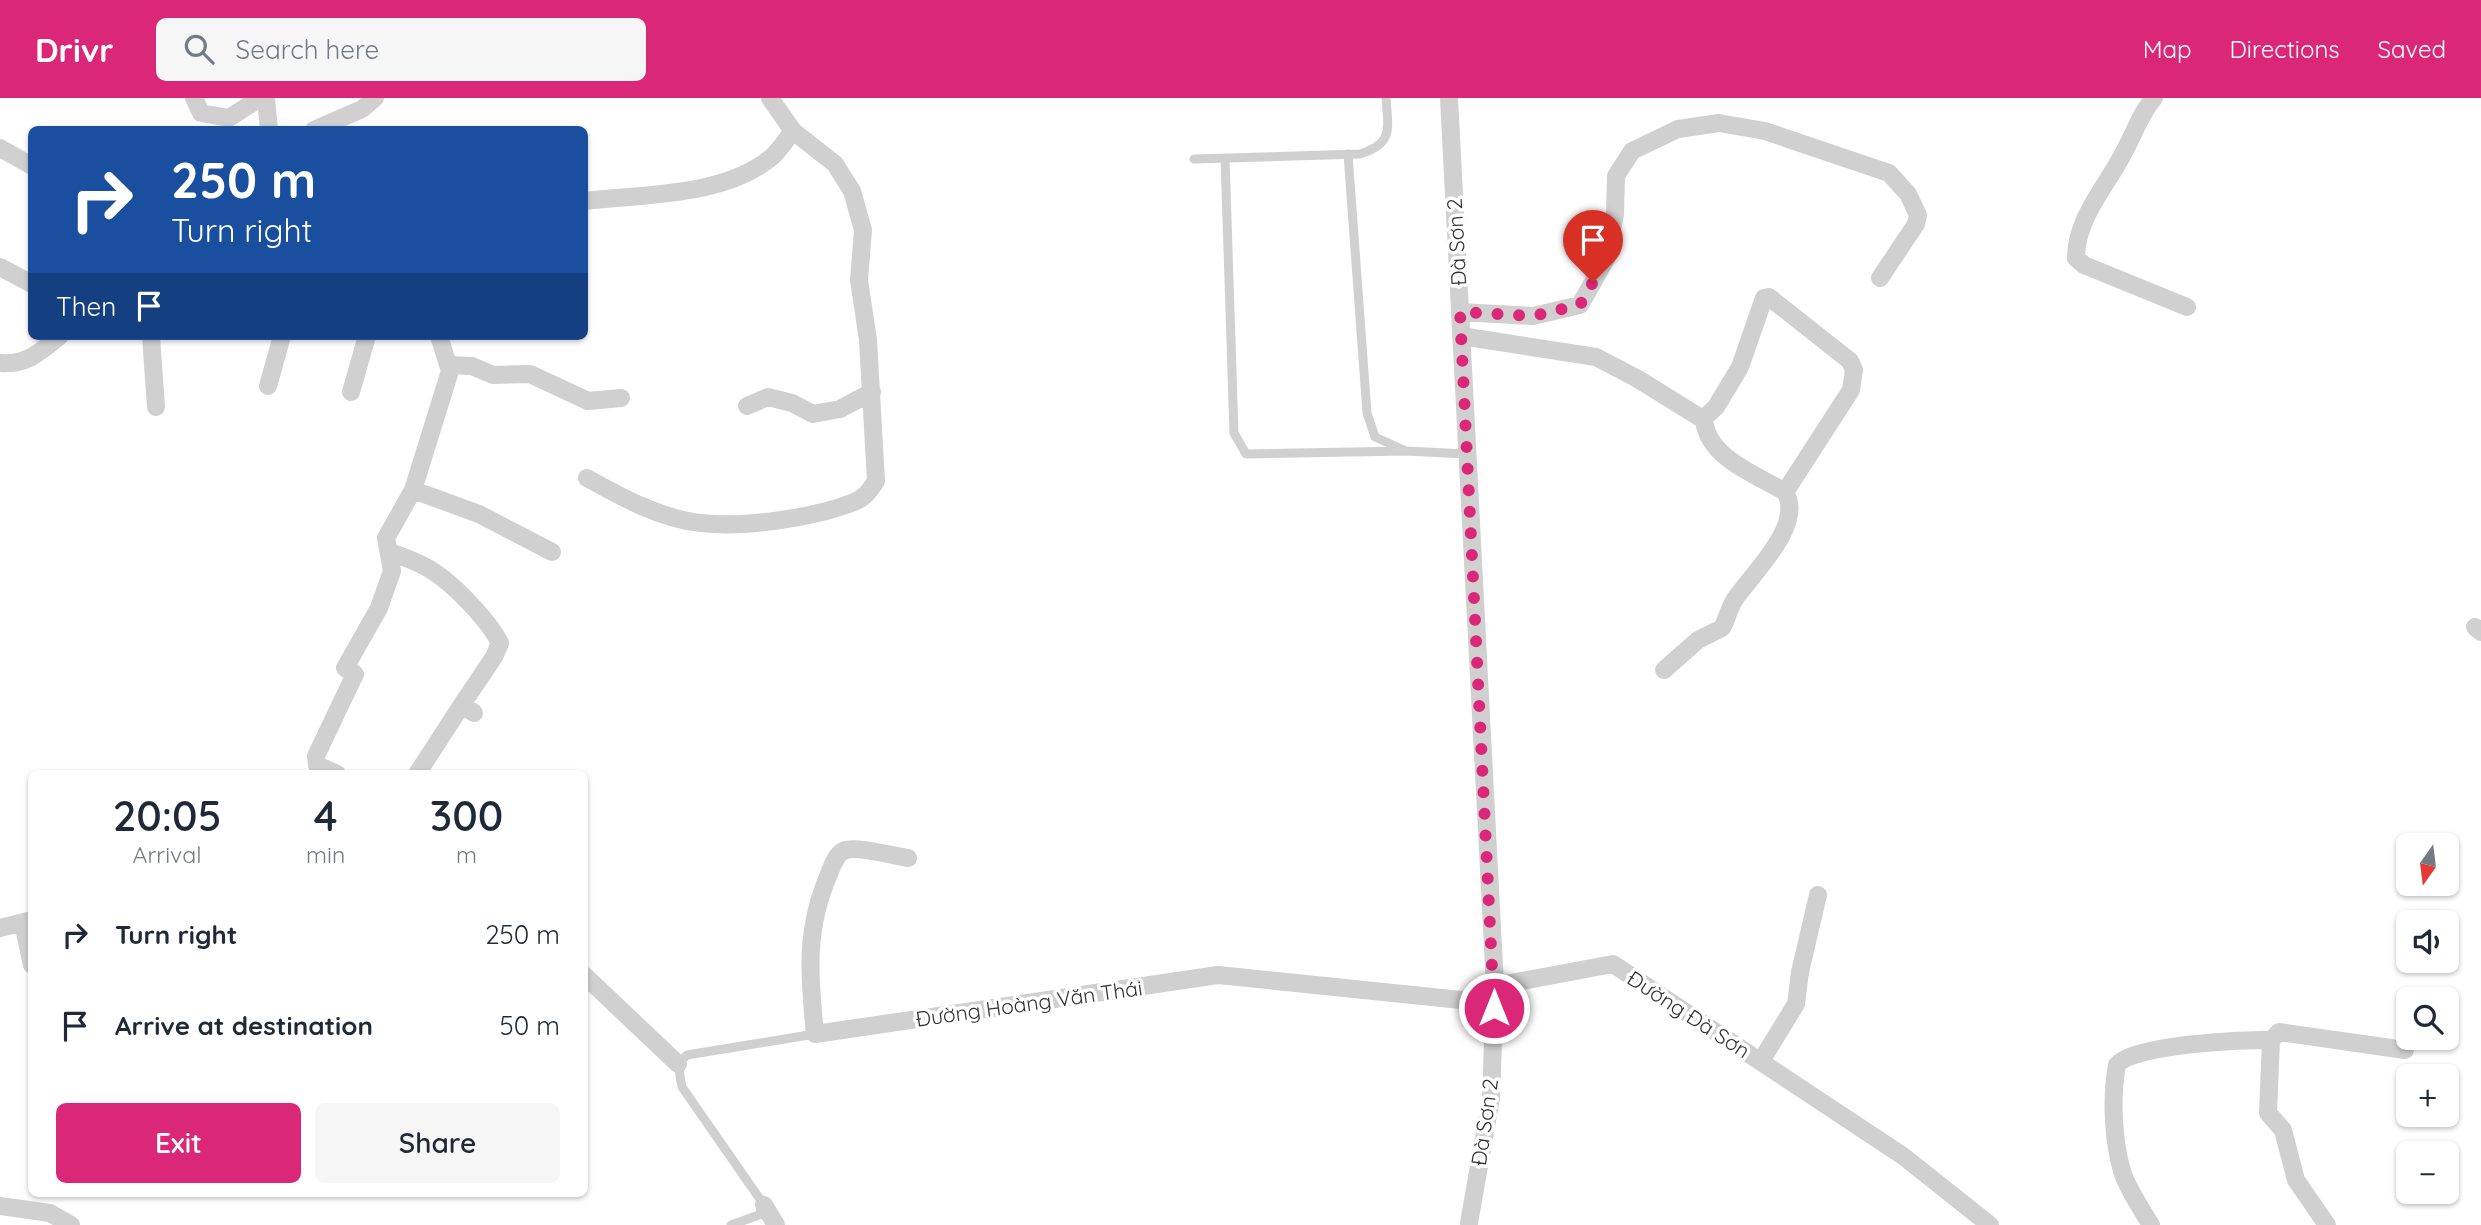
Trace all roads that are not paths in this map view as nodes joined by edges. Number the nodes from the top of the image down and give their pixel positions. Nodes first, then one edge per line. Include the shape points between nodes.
1 (263, 98) edge
2 (375, 98) edge
3 (770, 98) edge
4 (1386, 98) edge
5 (1449, 98) edge
6 (2154, 98) edge
7 (198, 106) edge
8 (268, 126) edge
9 (323, 126) edge
10 (793, 131) junction
11 (0, 148) edge
12 (1348, 154) junction
13 (1225, 158) junction
14 (1194, 159) dead end
15 (28, 164) edge
16 (588, 201) edge
17 (0, 267) edge
18 (1880, 278) dead end
19 (28, 282) edge
20 (2187, 307) dead end
21 (1460, 312) junction
22 (1461, 336) junction
23 (55, 340) edge
24 (150, 340) edge
25 (281, 340) edge
26 (366, 340) edge
27 (440, 340) edge
28 (0, 363) edge
29 (449, 365) junction
30 (268, 386) dead end
31 (351, 392) dead end
32 (872, 392) junction
33 (621, 398) dead end
34 (747, 405) dead end
35 (156, 407) dead end
36 (1703, 419) junction
37 (1406, 451) junction
38 (1466, 454) junction
39 (587, 478) dead end
40 (413, 490) junction
41 (1785, 492) junction
42 (390, 552) junction
43 (552, 552) dead end
44 (1664, 670) dead end
45 (328, 770) edge
46 (420, 770) edge
47 (908, 858) dead end
48 (1818, 895) dead end
49 (27, 922) edge
50 (0, 928) edge
51 (588, 979) edge
52 (1495, 986) junction
53 (815, 1034) junction
54 (2271, 1040) junction
55 (2396, 1049) edge
56 (1761, 1061) junction
57 (678, 1064) junction
58 (764, 1205) junction
59 (1, 1211) edge
60 (1469, 1223) dead end
61 (72, 1225) edge
62 (732, 1225) edge
63 (776, 1225) edge
64 (1990, 1225) edge
65 (2151, 1225) edge
66 (2327, 1225) edge

1 - 7 street via 229,118
1 - 8 street
2 - 9 street via 362,109
3 - 10 street
4 - 12 lane via 1388,135 1379,148
5 - 21 street, Đà Sơn 2
6 - 20 street via 2143,110 2080,230 2076,258
10 - 16 street via 772,156 736,177 660,196
10 - 32 street via 835,163 856,204 863,230 859,280
11 - 15 street
12 - 13 lane
12 - 37 lane via 1367,413 1375,437
13 - 14 lane
13 - 37 lane via 1234,433 1246,454
17 - 19 street
18 - 21 street via 1918,215 1898,181 1889,173 1765,131 1719,123 1678,129 1632,150 1616,176 1615,214 1605,259 1580,305 1533,316
21 - 22 street, Đà Sơn 2
22 - 36 street via 1596,357
22 - 38 street, Đà Sơn 2
23 - 28 street via 30,360
24 - 35 street
25 - 30 street
26 - 31 street
27 - 29 street
29 - 33 street via 472,366 493,375 530,374 588,401
29 - 40 street
32 - 34 street via 840,409 814,414 792,402 768,397
32 - 39 street via 876,481 869,493 855,502 755,522 700,523 624,499
36 - 41 street via 1707,438 1718,451
36 - 41 street via 1723,398 1740,367 1764,298 1769,297 1850,361 1854,370 1851,390
37 - 38 lane
38 - 52 street, Đà Sơn 2
40 - 42 street via 386,538
40 - 43 street via 479,514
41 - 44 street via 1791,508 1785,532 1733,601 1722,628 1698,640
42 - 45 street via 391,571 379,608 345,668 355,674 316,756 317,765
42 - 46 street via 429,568 450,583 500,643 470,707
47 - 53 street via 851,849 842,851 834,861 811,926 809,977
48 - 56 street, Đường Đà Sơn via 1796,1004
49 - 50 street
51 - 57 street
52 - 53 street, Đường Hoàng Văn Thái via 1471,1001 1219,975
52 - 56 street, Đường Đà Sơn via 1613,964
52 - 60 street, Đà Sơn 2 via 1491,1098
53 - 57 lane via 687,1055
54 - 55 street via 2279,1032
54 - 65 street via 2194,1042 2129,1057 2117,1065 2120,1159 2129,1188
54 - 66 street via 2268,1113 2283,1130 2296,1180
56 - 64 street, Đường Đà Sơn via 1903,1156
57 - 58 lane via 682,1087
58 - 62 lane via 759,1215
58 - 63 street
59 - 61 street via 50,1213

